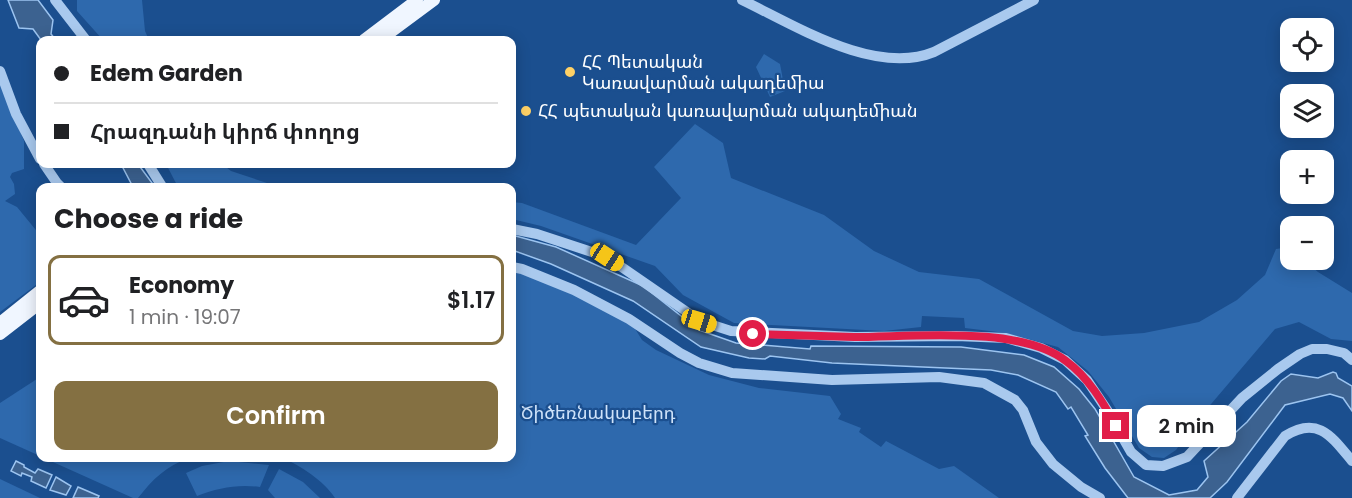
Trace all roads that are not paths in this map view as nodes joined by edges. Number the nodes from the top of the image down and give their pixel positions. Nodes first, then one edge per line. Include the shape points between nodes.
1 (55, 0) edge
2 (434, 0) edge
3 (742, 0) edge
4 (1034, 0) edge
5 (417, 4) edge
6 (83, 36) edge
7 (370, 36) edge
8 (384, 36) edge
9 (0, 71) edge
10 (36, 152) edge
11 (47, 168) edge
12 (150, 168) edge
13 (57, 183) edge
14 (160, 183) edge
15 (516, 230) edge
16 (516, 268) edge
17 (36, 294) edge
18 (36, 306) edge
19 (0, 323) edge
20 (0, 334) edge
21 (1352, 360) edge
22 (1352, 461) edge
23 (1100, 498) edge
24 (1237, 498) edge

1 - 6 street
2 - 5 main road
3 - 4 street via 815,36 869,56 903,60 934,52
5 - 7 main road
5 - 8 main road
9 - 10 street
11 - 13 street
12 - 14 street
15 - 21 street via 607,257 699,321 731,331 855,337 986,337 1041,348 1065,360 1087,380 1131,452 1146,465 1163,466 1187,457 1242,398 1300,354 1327,349 1344,353
16 - 23 street via 574,290 699,363 732,373 832,380 939,377 984,383 1015,400 1036,442 1053,464
17 - 19 main road
18 - 20 main road
22 - 24 street via 1325,432 1306,427 1295,430

